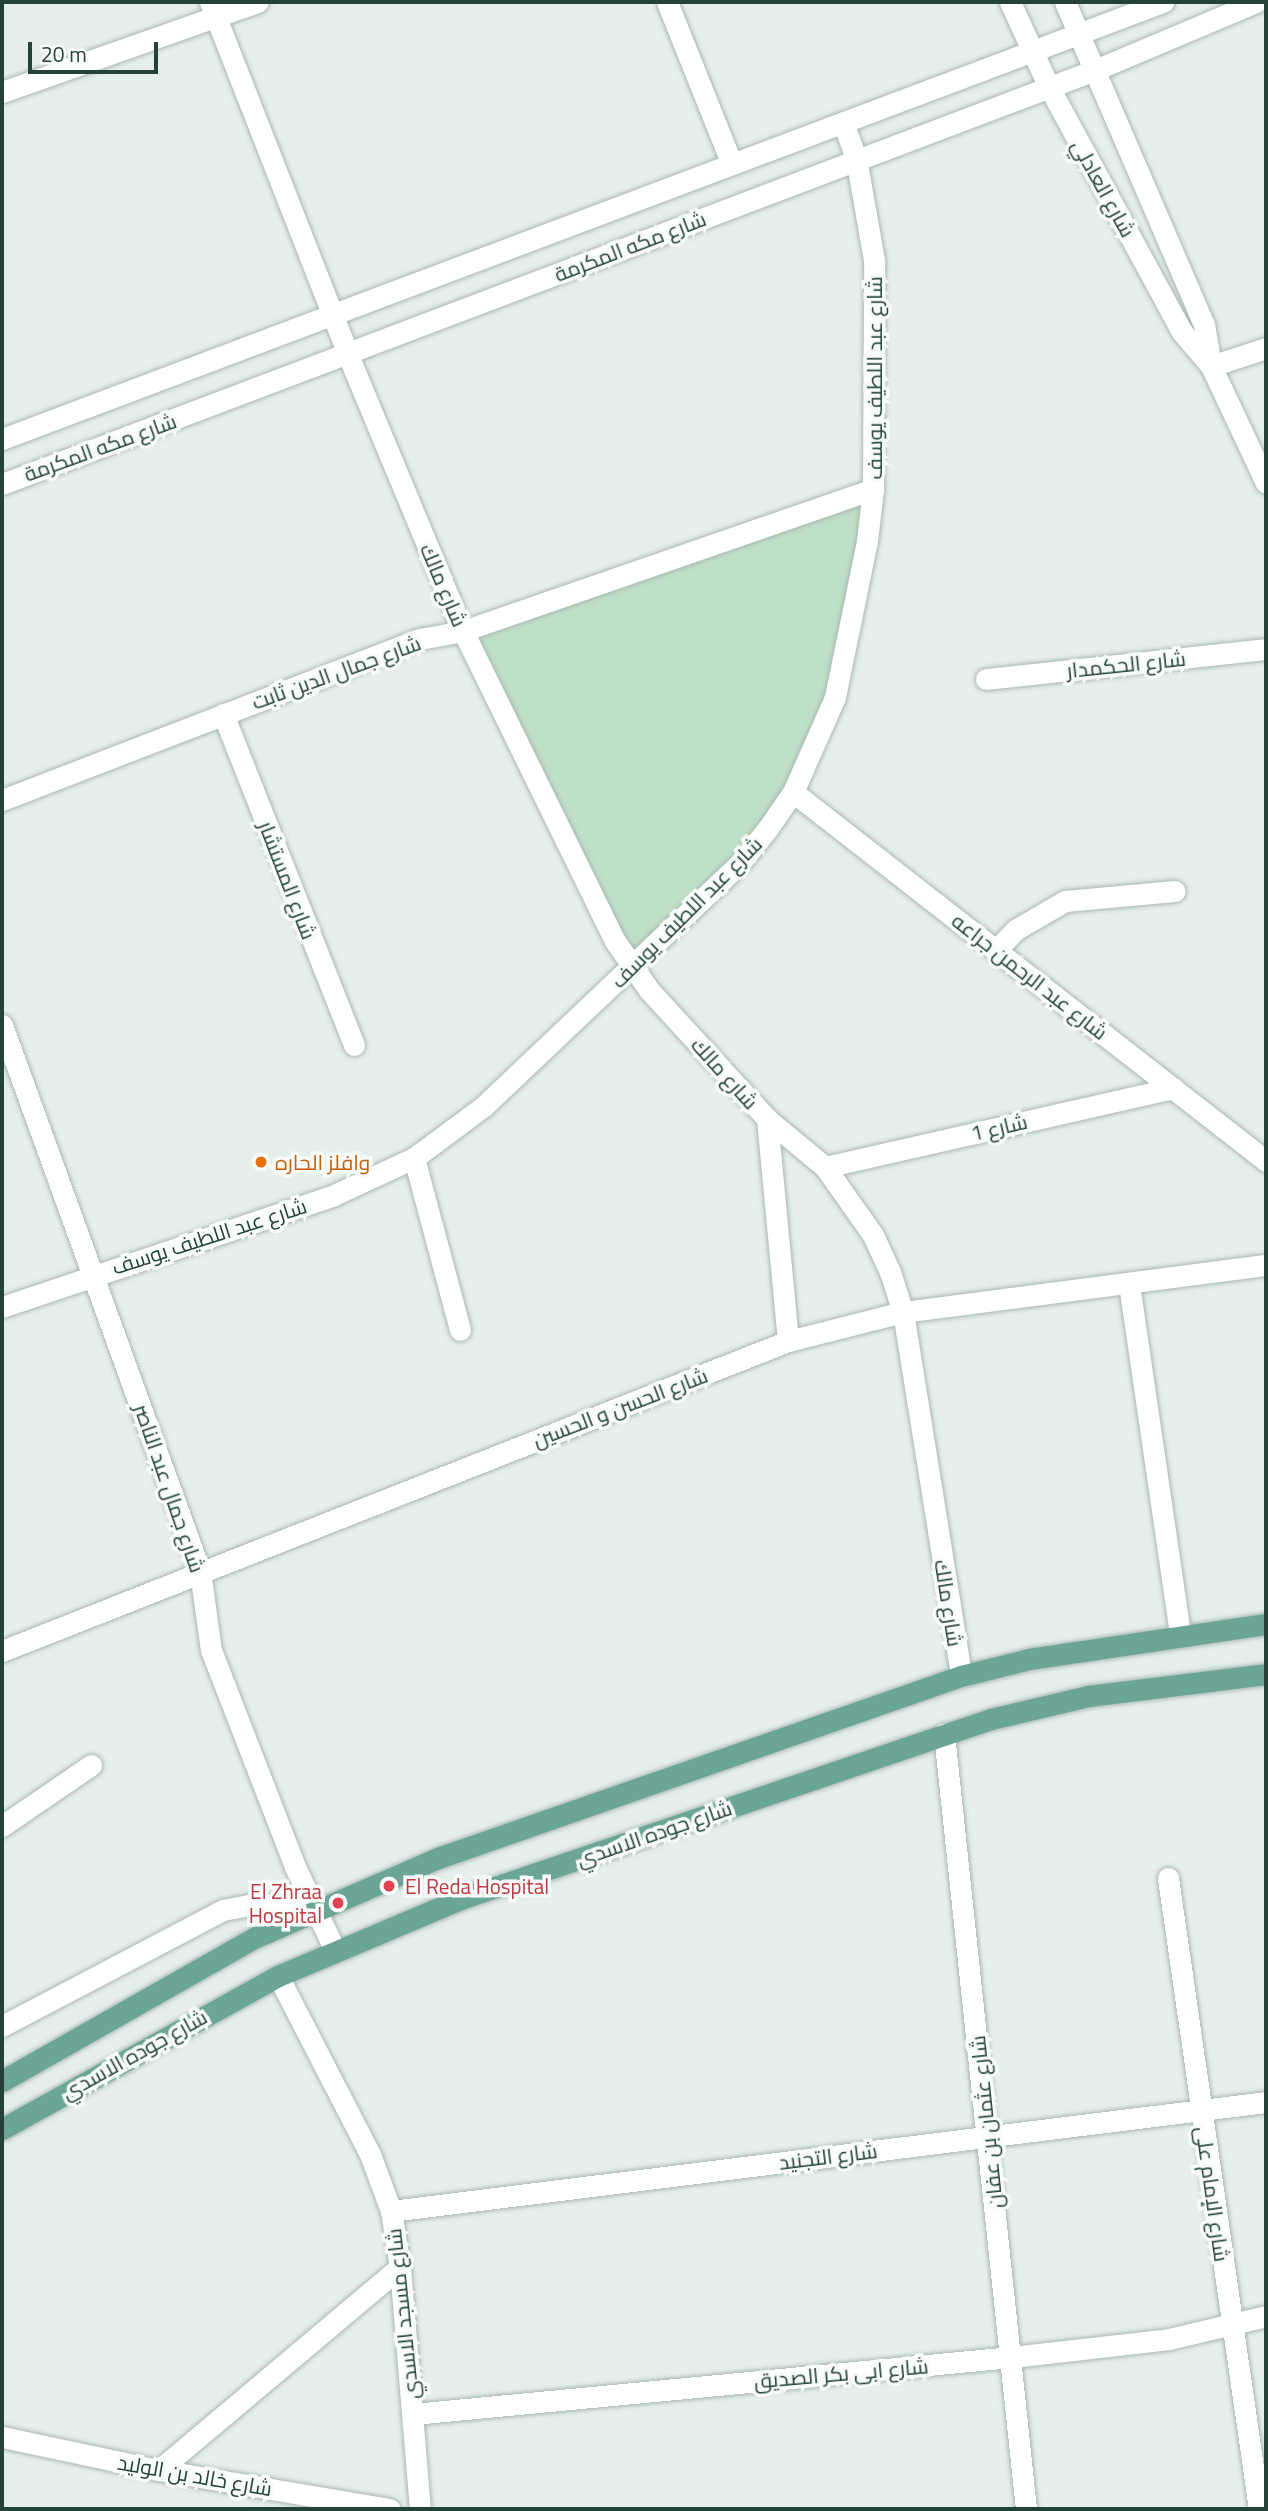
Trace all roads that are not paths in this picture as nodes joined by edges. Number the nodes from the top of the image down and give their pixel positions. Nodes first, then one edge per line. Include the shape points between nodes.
1 (258, 2) edge
2 (667, 2) edge
3 (1010, 2) edge
4 (1065, 2) edge
5 (1163, 2) edge
6 (1256, 2) edge
7 (213, 9) edge
8 (1076, 35) junction
9 (1031, 49) junction
10 (1095, 70) junction
11 (1049, 87) junction
12 (2, 92) edge
13 (842, 122) junction
14 (856, 158) junction
15 (732, 162) junction
16 (332, 315) junction
17 (1266, 348) edge
18 (348, 355) junction
19 (1212, 366) junction
20 (2, 439) edge
21 (1266, 483) edge
22 (2, 484) edge
23 (873, 489) junction
24 (463, 631) junction
25 (1266, 649) edge
26 (986, 679) dead end
27 (223, 714) junction
28 (793, 792) junction
29 (2, 800) edge
30 (1175, 891) dead end
31 (996, 950) junction
32 (632, 968) junction
33 (2, 1025) edge
34 (354, 1045) dead end
35 (1172, 1088) junction
36 (766, 1119) junction
37 (414, 1158) junction
38 (1266, 1161) edge
39 (825, 1167) junction
40 (1266, 1265) edge
41 (96, 1274) junction
42 (1129, 1284) junction
43 (2, 1307) edge
44 (902, 1312) junction
45 (460, 1329) dead end
46 (788, 1341) junction
47 (200, 1571) junction
48 (1266, 1624) edge
49 (1180, 1635) junction
50 (2, 1651) edge
51 (1266, 1674) edge
52 (961, 1676) junction
53 (944, 1734) junction
54 (91, 1765) dead end
55 (2, 1826) edge
56 (1168, 1878) dead end
57 (313, 1908) junction
58 (335, 1950) junction
59 (278, 1976) junction
60 (2, 2026) edge
61 (2, 2081) edge
62 (1266, 2102) edge
63 (1201, 2110) junction
64 (2, 2129) edge
65 (987, 2136) junction
66 (391, 2211) junction
67 (400, 2267) junction
68 (1266, 2316) edge
69 (1232, 2325) junction
70 (1012, 2357) junction
71 (413, 2414) junction
72 (2, 2437) edge
73 (159, 2470) junction
74 (390, 2509) edge
75 (420, 2509) edge
76 (1026, 2509) edge
77 (1259, 2509) edge

1 - 7 street
2 - 15 street
3 - 9 street, شارع العادلي
4 - 8 street, شارع العادلي
5 - 8 street, شارع مكه المكرمة
6 - 10 street, شارع مكه المكرمة
7 - 12 street
7 - 16 street, شارع مالك
8 - 9 street, شارع مكه المكرمة
8 - 10 street, شارع العادلي
9 - 11 street, شارع العادلي
9 - 13 street, شارع مكه المكرمة
10 - 11 street, شارع مكه المكرمة
10 - 19 street, شارع العادلي via 1204,324
11 - 14 street, شارع مكه المكرمة
11 - 19 street, شارع العادلي via 1182,332
13 - 14 street, شارع عبد اللطيف يوسف
13 - 15 street, شارع مكه المكرمة
14 - 18 street, شارع مكه المكرمة
14 - 23 street, شارع عبد اللطيف يوسف via 868,212 876,309
15 - 16 street, شارع مكه المكرمة
16 - 18 street, شارع مالك
16 - 20 street, شارع مكه المكرمة
17 - 19 street
18 - 22 street, شارع مكه المكرمة
18 - 24 street, شارع مالك
19 - 21 street, شارع العادلي
23 - 24 street, شارع جمال الدين ثابت
23 - 28 street, شارع عبد اللطيف يوسف via 835,697
24 - 27 street, شارع جمال الدين ثابت via 420,639
24 - 32 street, شارع مالك
25 - 26 street, شارع الحكمدار
27 - 29 street, شارع جمال الدين ثابت
27 - 34 street, شارع المستشار
28 - 31 street, شارع عبد الرحمن جراعه
28 - 32 street, شارع عبد اللطيف يوسف via 740,863
30 - 31 street via 1065,901 1016,930
31 - 35 street, شارع عبد الرحمن جراعه
32 - 36 street, شارع مالك
32 - 37 street, شارع عبد اللطيف يوسف via 484,1106
33 - 41 street, شارع جمال عبد الناصر
35 - 38 street, شارع عبد الرحمن جراعه
35 - 39 street, شارع 1
36 - 39 street, شارع مالك
36 - 46 street, شارع مالك
37 - 41 street, شارع عبد اللطيف يوسف via 334,1195
37 - 45 street
39 - 44 street, شارع مالك via 873,1235
40 - 42 street, شارع الحسن و الحسين
41 - 43 street, شارع عبد اللطيف يوسف
41 - 47 street, شارع جمال عبد الناصر
42 - 44 street, شارع الحسن و الحسين
42 - 49 street
44 - 46 street, شارع الحسن و الحسين
44 - 52 street, شارع مالك
46 - 47 street, شارع الحسن و الحسين
47 - 50 street, شارع الحسن و الحسين
47 - 57 street, شارع جمال عبد الناصر via 211,1650
48 - 49 main road, شارع جوده الاسدي
49 - 52 main road, شارع جوده الاسدي via 1029,1659
51 - 53 main road, شارع جوده الاسدي via 1088,1696
52 - 57 main road, شارع جوده الاسدي via 438,1858
53 - 58 main road, شارع جوده الاسدي via 460,1899
53 - 65 street, شارع عثمان بن عفان
54 - 55 street
56 - 63 street, شارع الإمام على
57 - 58 street, شارع جمال عبد الناصر
57 - 60 street, شارع جوده الاسدي via 253,1904 223,1910
57 - 61 main road, شارع جوده الاسدي via 205,1964
58 - 59 main road, شارع جوده الاسدي
59 - 64 main road, شارع جوده الاسدي
59 - 66 street, شارع مسجد الاسدي via 370,2154
62 - 63 street, شارع التجنيد
63 - 65 street, شارع التجنيد
63 - 69 street, شارع الإمام على
65 - 66 street, شارع التجنيد
65 - 70 street, شارع عثمان بن عفان
66 - 67 street, شارع مسجد الاسدي
67 - 71 street, شارع مسجد الاسدي
67 - 73 street
68 - 69 street, شارع ابى بكر الصديق
69 - 70 street, شارع ابى بكر الصديق via 1169,2339
69 - 77 street, شارع الإمام على
70 - 71 street, شارع ابى بكر الصديق
70 - 76 street, شارع عثمان بن عفان
71 - 75 street, شارع مسجد الاسدي
72 - 73 street, شارع خالد بن الوليد
73 - 74 street, شارع خالد بن الوليد

